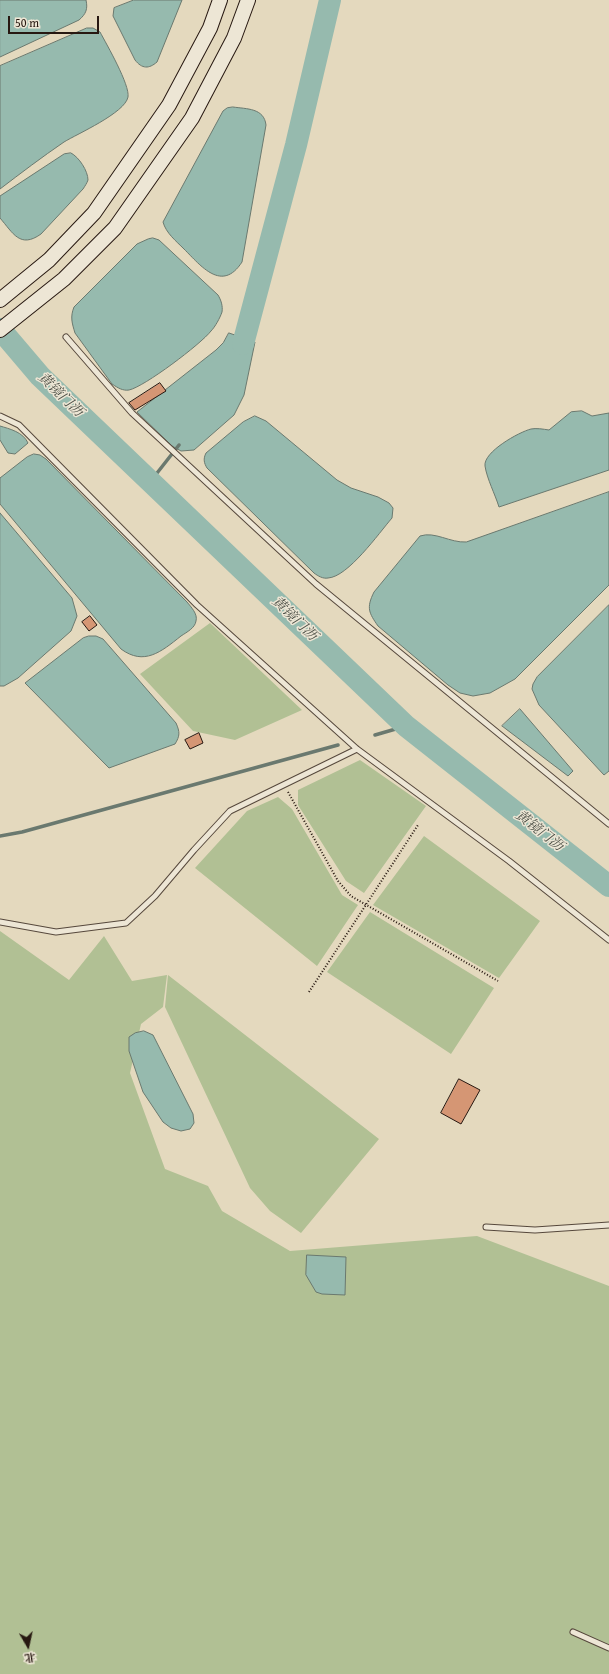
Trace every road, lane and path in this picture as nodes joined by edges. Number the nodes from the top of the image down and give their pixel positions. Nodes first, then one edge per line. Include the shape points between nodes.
1 (220, 0) edge
2 (248, 0) edge
3 (0, 300) edge
4 (0, 330) edge
5 (66, 337) dead end
6 (0, 416) edge
7 (357, 749) junction
8 (286, 789) dead end
9 (609, 824) edge
10 (418, 825) dead end
11 (366, 905) junction
12 (0, 922) edge
13 (609, 940) edge
14 (498, 981) dead end
15 (309, 992) dead end
16 (609, 1225) edge
17 (486, 1227) dead end
18 (573, 1632) dead end
19 (609, 1648) edge

1 - 3 main road via 210,28 169,105 94,212 49,260
2 - 4 main road via 234,38 192,118 115,228 64,279
5 - 9 lane via 132,413 316,584
6 - 7 lane via 19,425 196,604
7 - 12 lane via 230,811 155,896 126,923 56,932
7 - 13 lane via 510,861
8 - 11 path via 338,881 351,896
10 - 11 path
11 - 14 path
11 - 15 path
16 - 17 lane via 542,1230
18 - 19 lane

